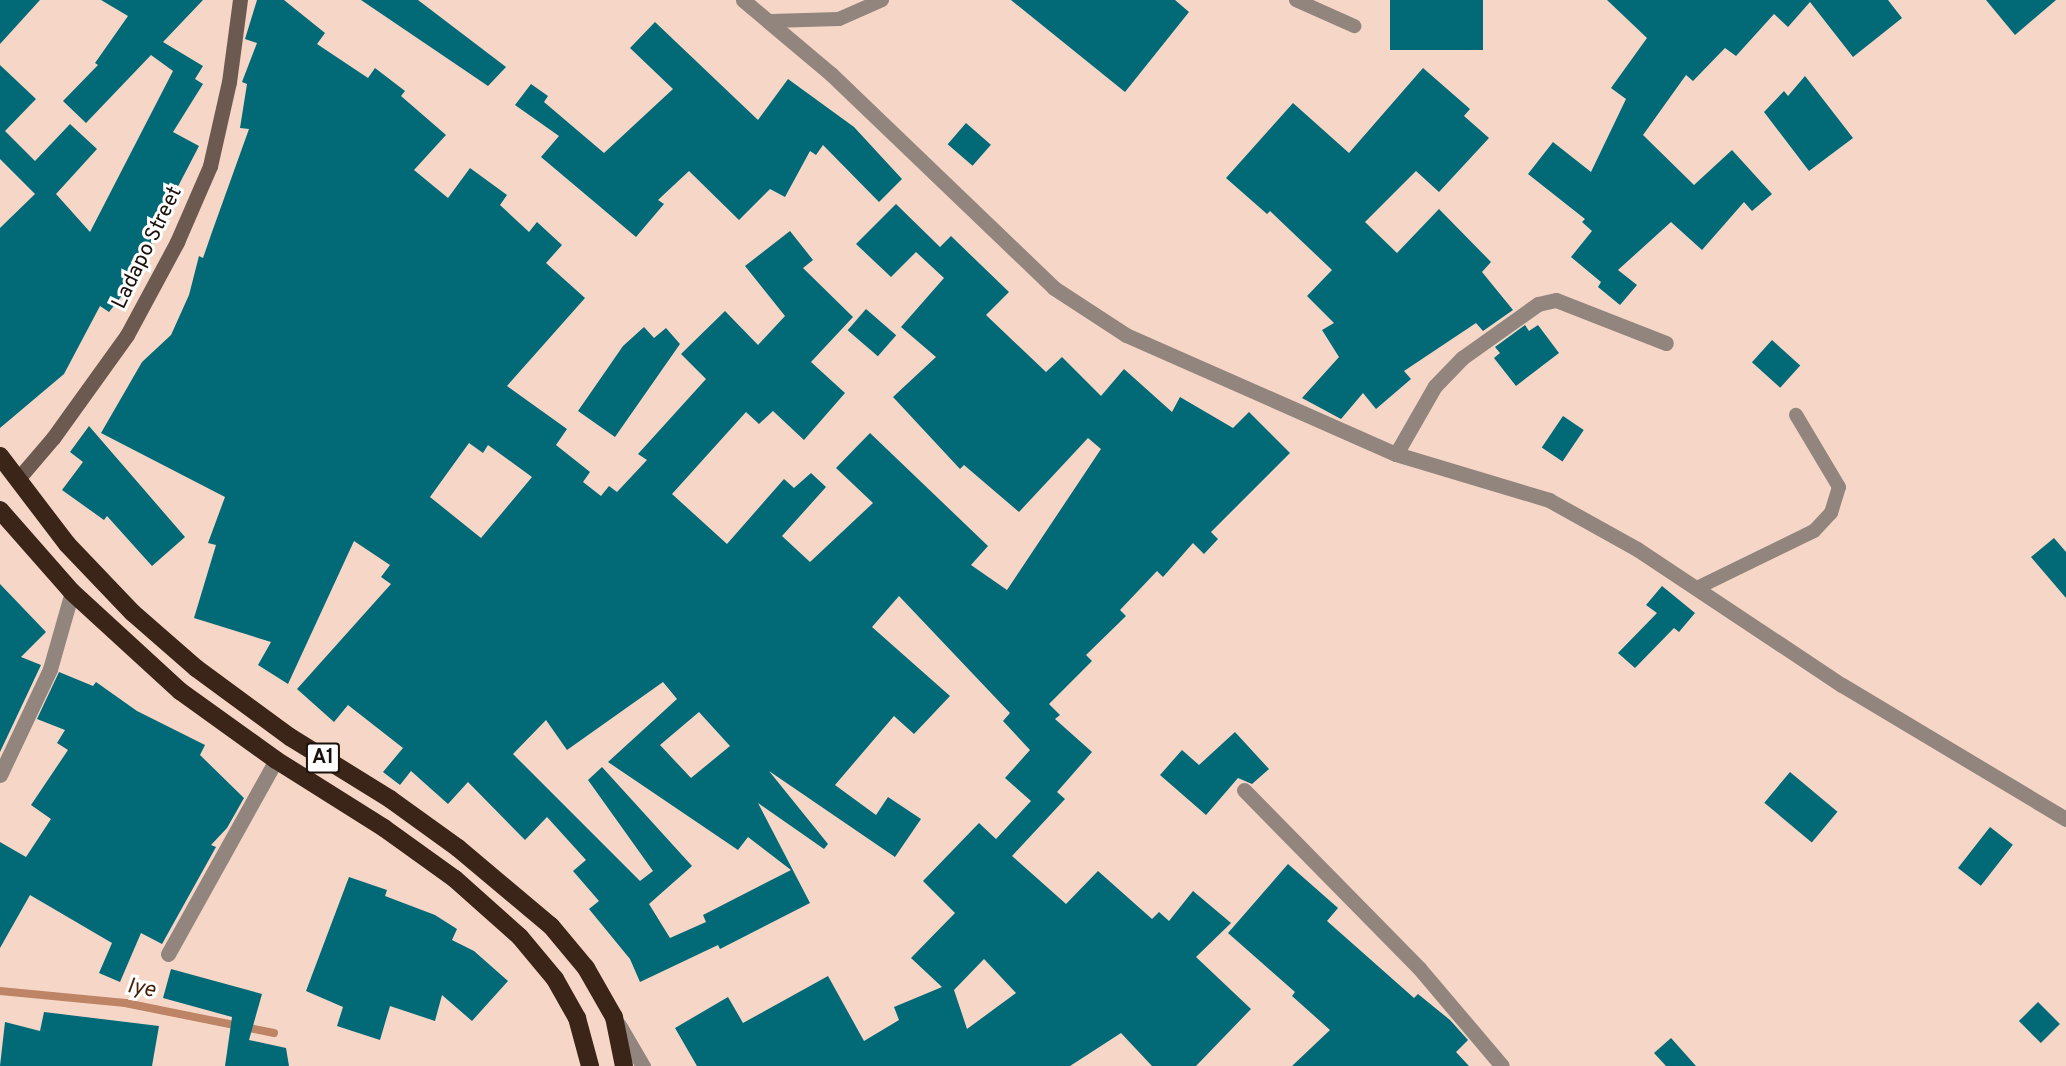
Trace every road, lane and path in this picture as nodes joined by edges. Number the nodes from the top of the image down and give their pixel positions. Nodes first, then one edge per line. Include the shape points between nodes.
1 (240, 0) edge
2 (743, 0) edge
3 (882, 0) edge
4 (1296, 0) edge
5 (771, 21) junction
6 (1354, 26) dead end
7 (1666, 343) dead end
8 (1796, 415) dead end
9 (1396, 454) junction
10 (0, 456) edge
11 (16, 480) junction
12 (0, 510) edge
13 (1700, 587) junction
14 (72, 592) junction
15 (276, 760) junction
16 (0, 775) edge
17 (1244, 790) dead end
18 (2066, 819) edge
19 (168, 954) dead end
20 (614, 1017) junction
21 (590, 1066) edge
22 (624, 1066) edge
23 (643, 1066) edge
24 (1502, 1066) edge

1 - 11 main road, Ladapo Street via 229,82 210,166 177,242 127,335 53,438
2 - 5 street
3 - 5 lane via 839,19
4 - 6 lane
5 - 9 street via 1054,288 1126,335
7 - 9 street via 1556,300 1538,304 1462,358 1435,386
8 - 13 lane via 1839,487 1831,513 1814,531
9 - 13 street via 1549,500
10 - 11 highway, A1
11 - 20 highway, A1 via 67,544 195,668 290,737 390,799 513,891 551,926 586,968
12 - 14 highway, A1
13 - 18 street via 1842,685
14 - 15 highway, A1 via 180,691
14 - 16 street via 51,669
15 - 19 street
15 - 21 highway, A1 via 446,872 520,937 555,979 577,1018
17 - 24 street via 1419,968
20 - 22 highway, A1
20 - 23 street

